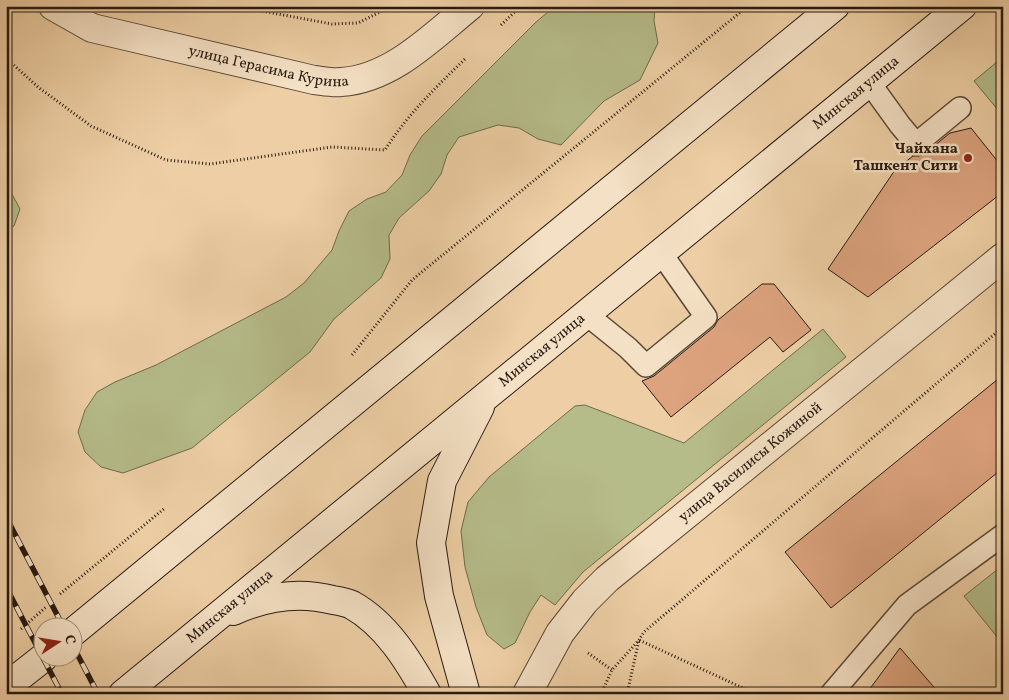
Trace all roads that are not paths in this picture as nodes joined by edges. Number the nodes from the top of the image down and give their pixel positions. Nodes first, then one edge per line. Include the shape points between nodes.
1 (53, 6) edge
2 (470, 6) edge
3 (835, 6) edge
4 (962, 6) edge
5 (869, 82) junction
6 (960, 108) dead end
7 (661, 253) junction
8 (1003, 257) edge
9 (586, 314) junction
10 (485, 397) junction
11 (1003, 535) edge
12 (214, 620) junction
13 (82, 625) edge
14 (32, 667) edge
15 (6, 688) edge
16 (123, 694) edge
17 (426, 694) edge
18 (466, 694) edge
19 (527, 694) edge
20 (831, 694) edge

1 - 2 main road, улица Герасима Курина via 92,28 314,80 341,82 366,78 397,63
3 - 13 main road
4 - 5 main road, Минская улица
5 - 6 lane via 916,144
5 - 7 main road, Минская улица
7 - 9 main road, Минская улица
7 - 9 lane via 706,317 646,366
8 - 19 main road, улица Василисы Кожиной via 607,579 560,633
9 - 10 main road, Минская улица
10 - 12 main road, Минская улица
10 - 18 main road via 442,481 431,543 439,596
11 - 20 lane via 907,605
12 - 16 main road, Минская улица
12 - 17 main road via 255,601 294,595 319,596 350,604 372,619 398,647
14 - 15 main road

